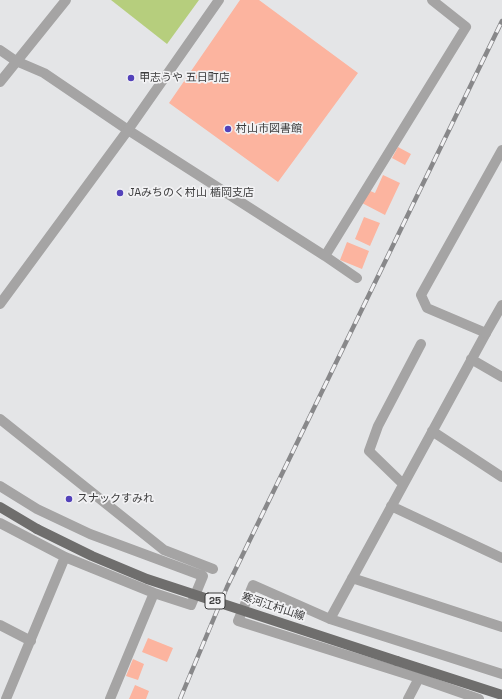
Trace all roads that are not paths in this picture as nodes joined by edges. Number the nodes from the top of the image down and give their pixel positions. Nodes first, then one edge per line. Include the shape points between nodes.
1 (66, 0) edge
2 (219, 0) edge
3 (432, 0) edge
4 (0, 50) edge
5 (16, 61) junction
6 (0, 82) edge
7 (128, 130) junction
8 (502, 150) edge
9 (325, 256) junction
10 (357, 278) dead end
11 (0, 304) edge
12 (502, 305) edge
13 (499, 317) edge
14 (486, 333) junction
15 (421, 344) dead end
16 (471, 360) junction
17 (502, 377) edge
18 (0, 419) edge
19 (432, 431) junction
20 (502, 477) edge
21 (403, 484) junction
22 (0, 486) edge
23 (391, 506) junction
24 (0, 507) edge
25 (0, 523) edge
26 (164, 550) junction
27 (65, 557) junction
28 (502, 558) edge
29 (165, 562) junction
30 (213, 569) dead end
31 (352, 578) junction
32 (154, 593) junction
33 (330, 620) junction
34 (0, 625) edge
35 (502, 627) edge
36 (31, 641) junction
37 (502, 674) edge
38 (419, 678) junction
39 (502, 695) edge
40 (9, 698) edge
41 (110, 699) edge
42 (408, 699) edge
43 (479, 699) edge

1 - 5 street
2 - 7 street
3 - 9 street via 466,27
4 - 5 street
5 - 6 street
5 - 7 street via 44,73
7 - 9 street
7 - 11 street
8 - 14 street via 421,295 427,308
9 - 10 street
12 - 13 street
13 - 14 street
14 - 16 street
15 - 21 street via 378,426 369,451
16 - 17 street
16 - 19 street
18 - 26 street
19 - 20 street
19 - 21 street
21 - 23 street
22 - 29 street via 90,534
23 - 28 street
23 - 31 street
24 - 39 main road, 寒河江村山線 / 25, bridge via 37,529 92,556 147,579
25 - 27 street
26 - 29 street
26 - 30 street
27 - 32 street
27 - 36 street
29 - 32 street via 203,576 191,605
31 - 33 street
31 - 35 street
32 - 41 street
33 - 37 street
33 - 38 street via 253,585 238,621
34 - 36 street
36 - 40 street
38 - 42 street
38 - 43 street

